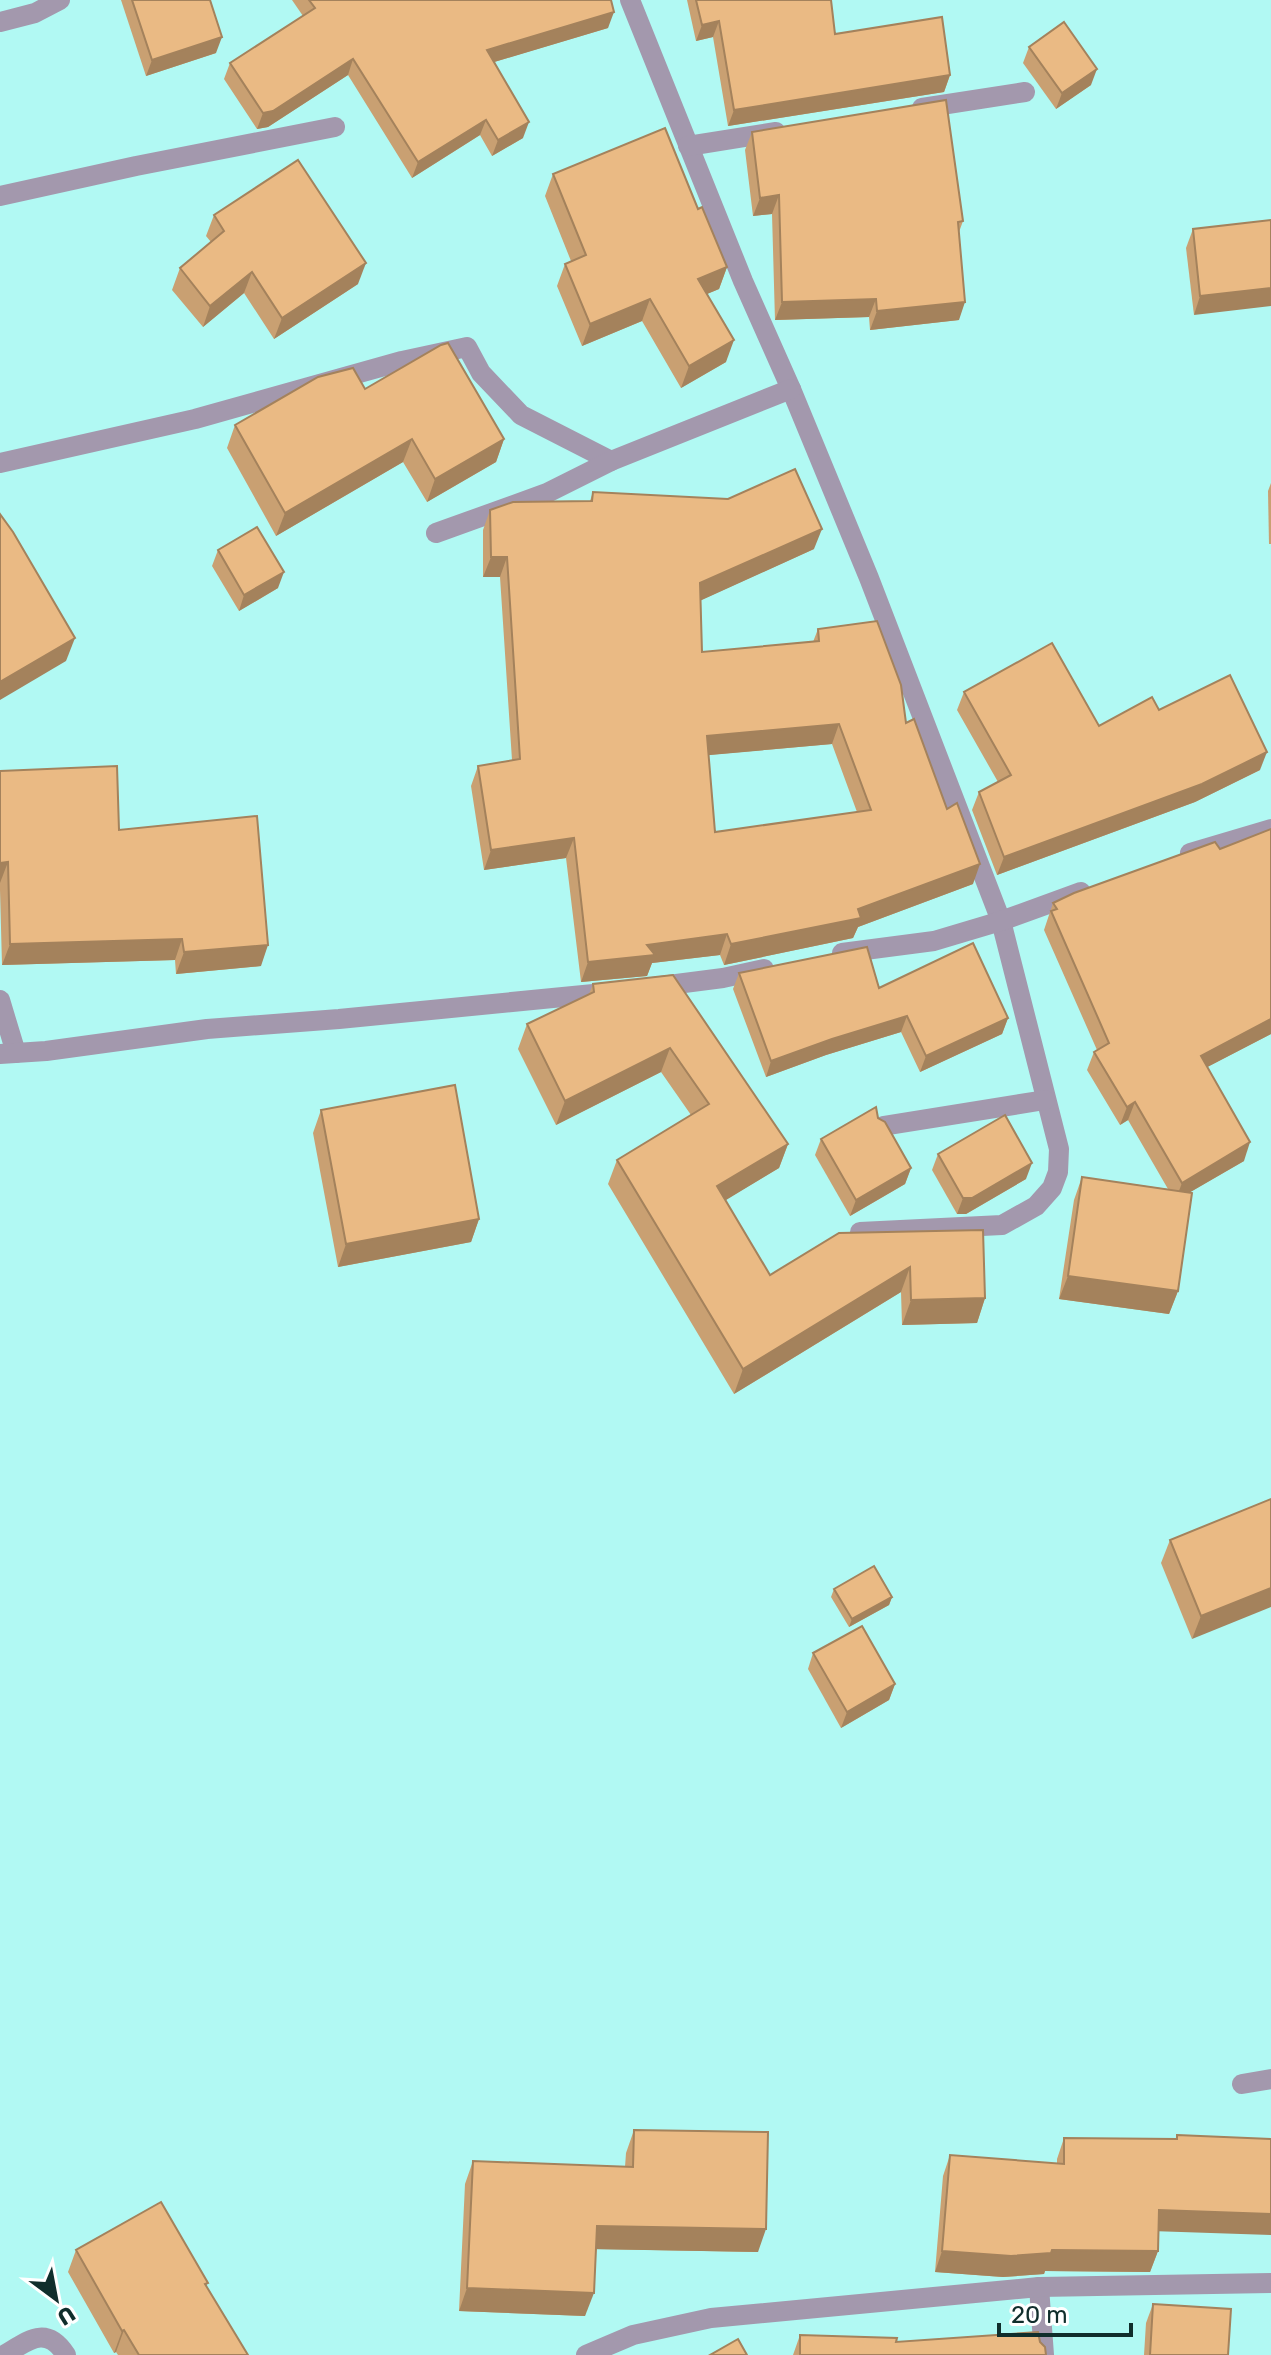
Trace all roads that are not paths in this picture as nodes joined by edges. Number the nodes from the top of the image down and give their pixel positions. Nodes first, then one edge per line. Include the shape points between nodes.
1 (60, 0) edge
2 (630, 0) edge
3 (0, 22) edge
4 (1025, 92) dead end
5 (903, 112) edge
6 (335, 127) dead end
7 (795, 129) edge
8 (688, 146) junction
9 (0, 196) edge
10 (791, 389) junction
11 (611, 461) junction
12 (0, 463) edge
13 (436, 533) dead end
14 (1271, 829) edge
15 (1176, 858) edge
16 (1094, 888) edge
17 (1001, 921) junction
18 (830, 955) edge
19 (784, 965) edge
20 (0, 1000) edge
21 (8, 1054) edge
22 (1045, 1100) junction
23 (883, 1126) edge
24 (860, 1232) edge
25 (1271, 2079) edge
26 (1242, 2084) dead end
27 (1271, 2283) edge
28 (1039, 2287) junction
29 (4, 2355) edge
30 (66, 2355) edge
31 (586, 2355) edge
32 (1044, 2355) edge

1 - 3 street
2 - 8 street
4 - 5 street
6 - 9 street
7 - 8 street
8 - 10 street
10 - 11 street
10 - 17 street
11 - 12 street via 521,415 481,373 467,347 195,419
11 - 13 street via 547,493
14 - 15 street
16 - 17 street
17 - 18 street via 934,941
17 - 22 street
19 - 21 street via 638,990 207,1029
20 - 21 street
22 - 23 street
22 - 24 street via 1059,1149 1058,1172 1036,1206 1002,1225
25 - 26 street
27 - 28 street
28 - 31 street via 711,2318 633,2335
28 - 32 street
29 - 30 street via 35,2337 45,2337

